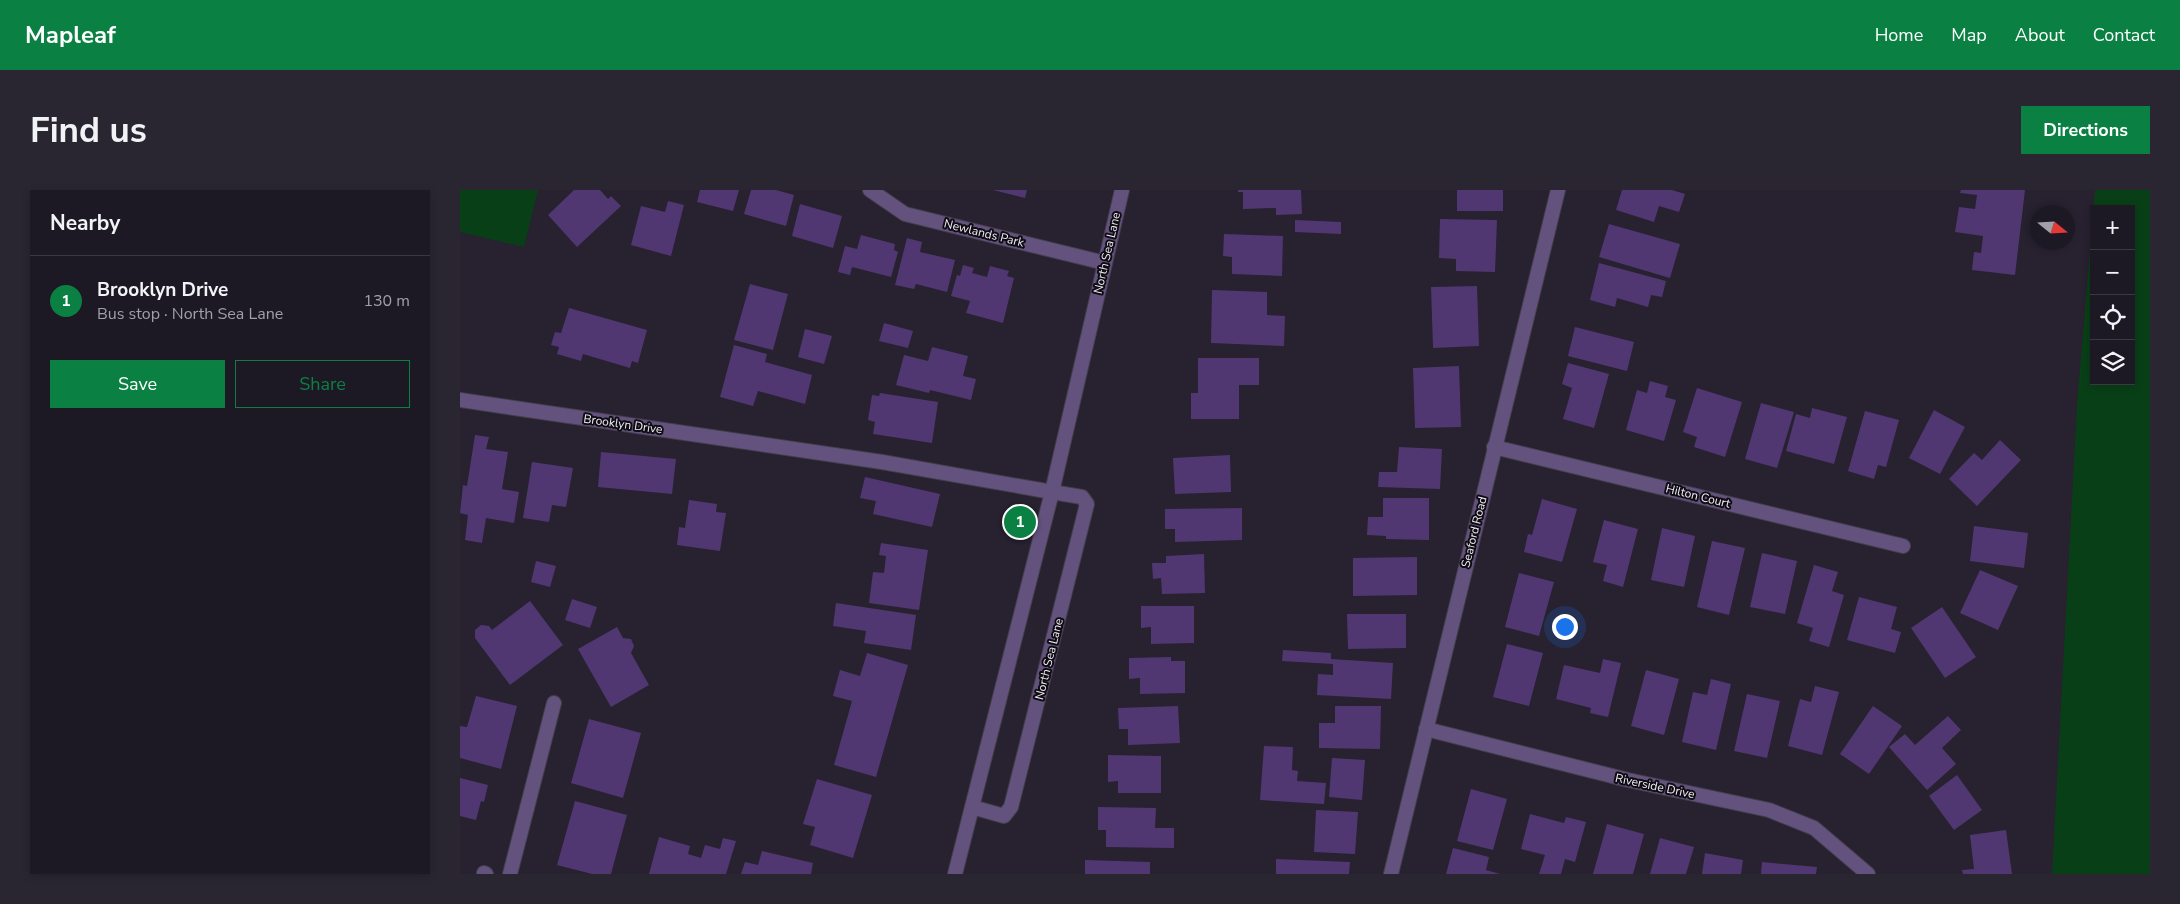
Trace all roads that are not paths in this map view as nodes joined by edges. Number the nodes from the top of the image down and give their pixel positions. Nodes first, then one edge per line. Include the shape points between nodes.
1 (870, 190) edge
2 (1122, 190) edge
3 (1558, 190) edge
4 (1105, 263) junction
5 (460, 400) edge
6 (1494, 447) junction
7 (1052, 492) junction
8 (1903, 546) dead end
9 (554, 703) dead end
10 (1426, 729) junction
11 (972, 808) junction
12 (510, 874) edge
13 (955, 874) edge
14 (1391, 874) edge
15 (1868, 874) edge

1 - 4 street, Newlands Park via 905,214
2 - 4 street, North Sea Lane
3 - 6 street, Seaford Road
4 - 7 street, North Sea Lane
5 - 7 street, Brooklyn Drive via 882,462
6 - 8 street, Hilton Court
6 - 10 street, Seaford Road
7 - 11 street, North Sea Lane
7 - 11 street, North Sea Lane via 1082,497 1087,504 1038,701 1011,807 1004,816
9 - 12 street
10 - 14 street, Seaford Road
10 - 15 street, Riverside Drive via 1628,780 1769,810 1814,828
11 - 13 street, North Sea Lane

